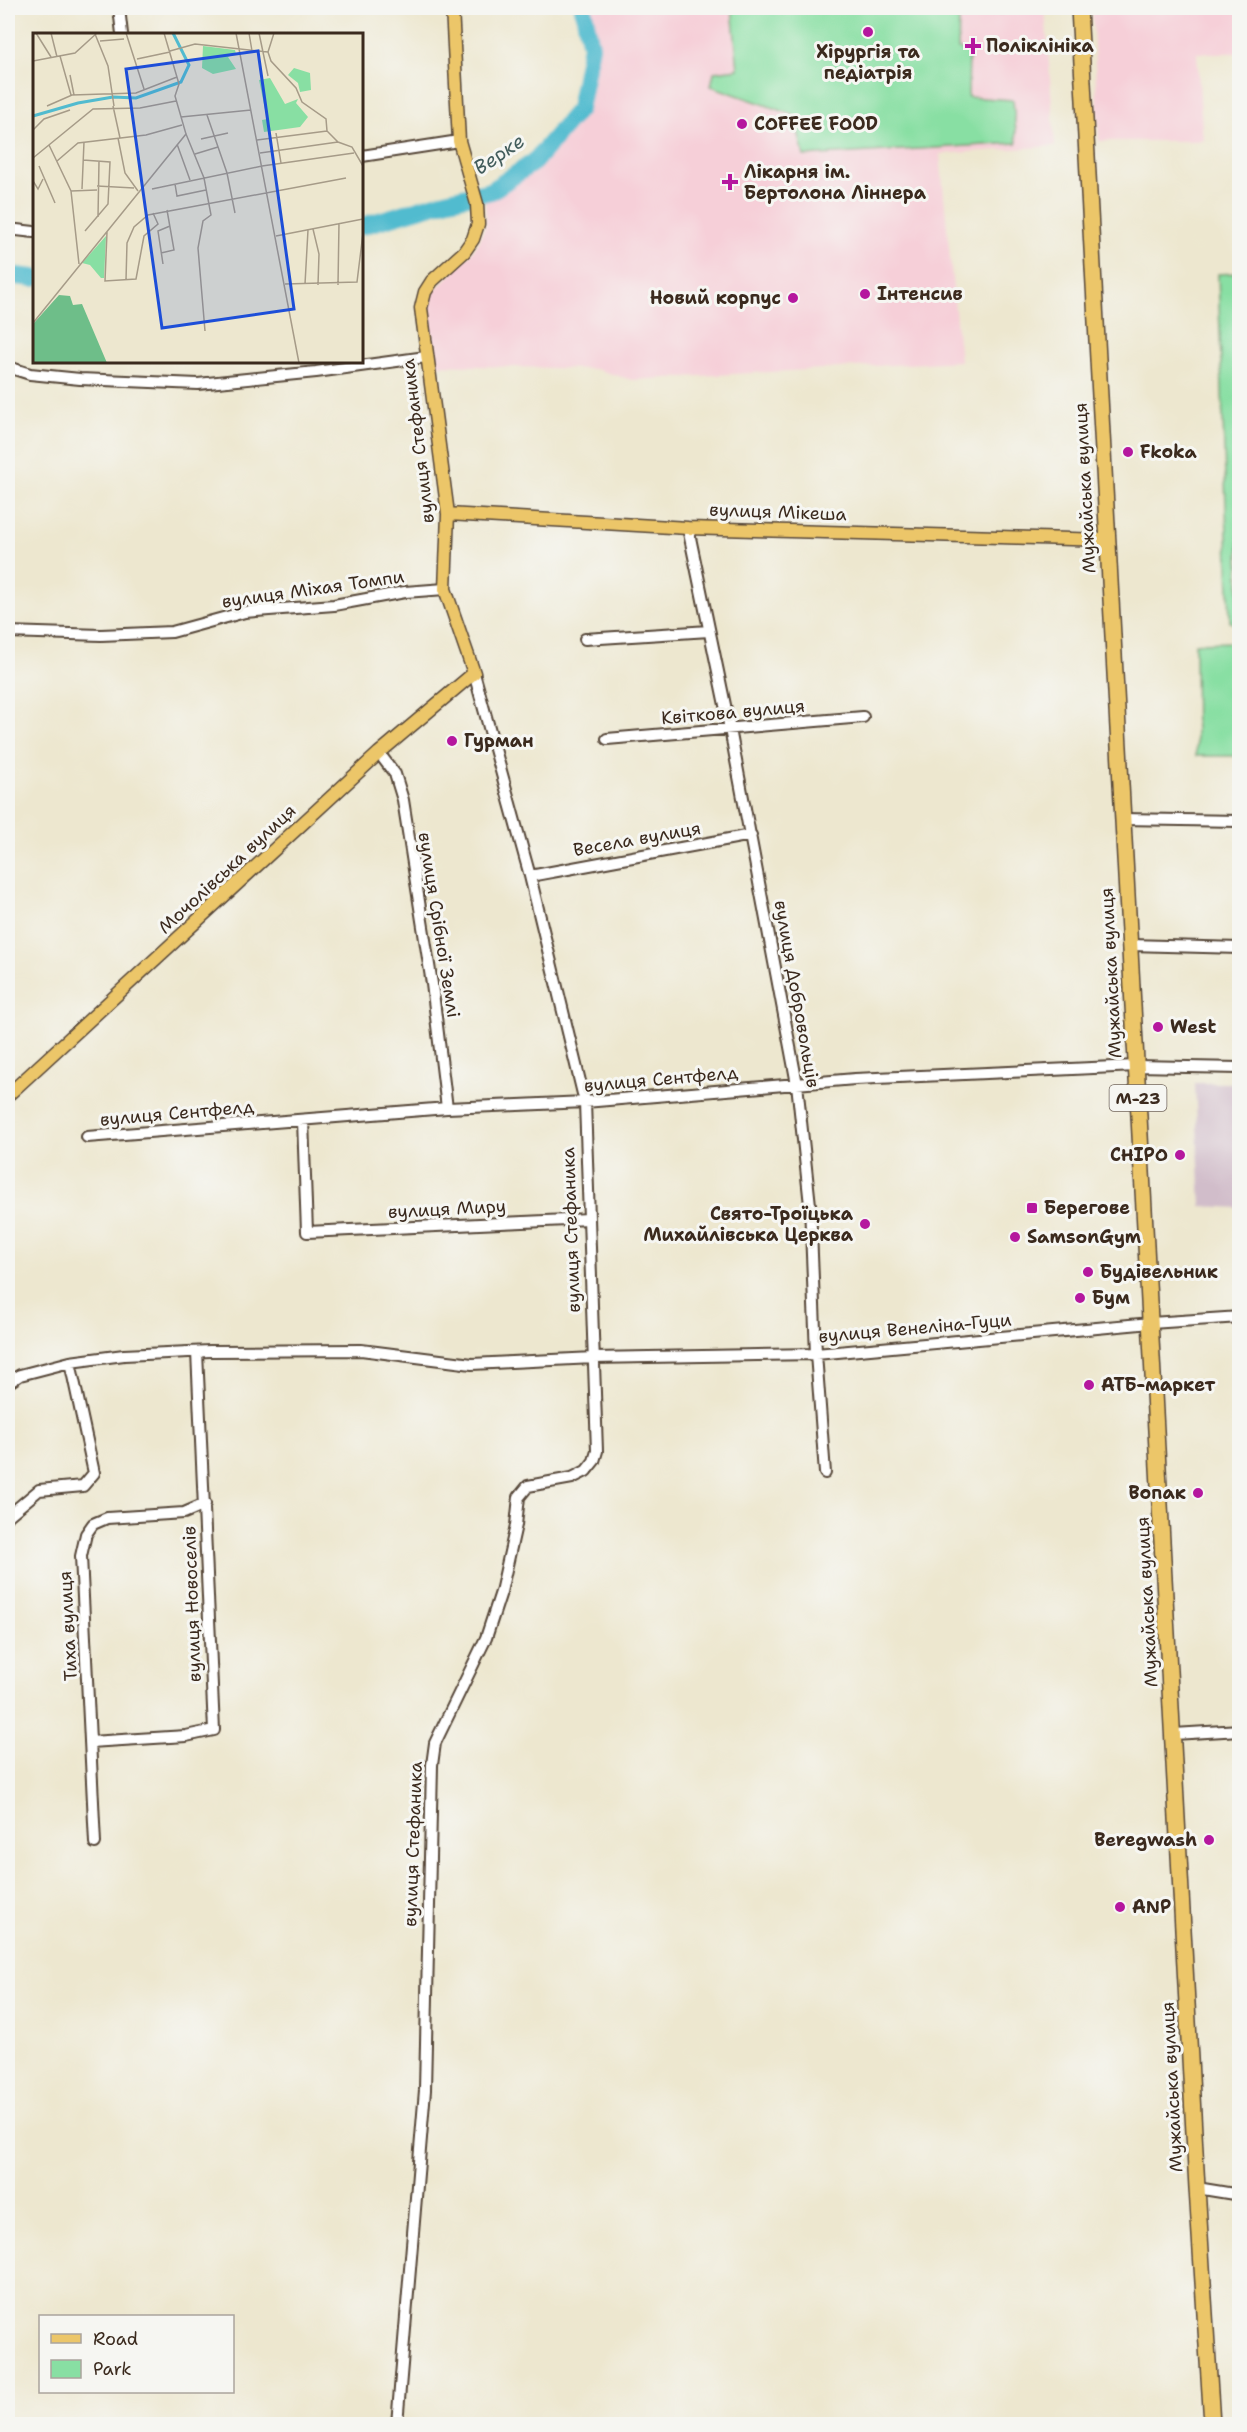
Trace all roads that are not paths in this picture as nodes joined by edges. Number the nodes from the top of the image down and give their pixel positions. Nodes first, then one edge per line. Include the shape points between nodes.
1 (119, 8) edge
2 (452, 8) edge
3 (1079, 8) edge
4 (122, 33) edge
5 (459, 141) junction
6 (363, 156) edge
7 (8, 229) edge
8 (33, 232) edge
9 (426, 357) junction
10 (8, 367) edge
11 (448, 514) junction
12 (688, 528) junction
13 (1107, 540) junction
14 (445, 589) junction
15 (709, 631) junction
16 (8, 632) edge
17 (585, 639) dead end
18 (474, 673) junction
19 (862, 717) dead end
20 (730, 729) junction
21 (607, 739) dead end
22 (380, 753) junction
23 (1122, 819) junction
24 (1239, 821) edge
25 (751, 835) junction
26 (530, 876) junction
27 (1130, 945) junction
28 (1239, 948) edge
29 (1136, 1066) junction
30 (1239, 1068) edge
31 (797, 1084) junction
32 (8, 1095) edge
33 (585, 1102) junction
34 (447, 1108) junction
35 (303, 1120) junction
36 (87, 1137) dead end
37 (589, 1219) junction
38 (1239, 1317) edge
39 (1151, 1323) junction
40 (197, 1352) junction
41 (816, 1354) junction
42 (594, 1358) junction
43 (70, 1362) junction
44 (8, 1383) edge
45 (825, 1473) dead end
46 (205, 1504) junction
47 (8, 1516) edge
48 (1239, 1730) edge
49 (1174, 1734) junction
50 (90, 1742) junction
51 (95, 1843) dead end
52 (1197, 2188) junction
53 (1239, 2195) edge
54 (397, 2424) edge
55 (1212, 2424) edge

1 - 4 street
2 - 5 main road, вулиця Стефаника
3 - 13 highway, Мужайська вулиця / М-23
5 - 6 street
5 - 9 main road, вулиця Стефаника via 477,204 478,224 464,252 425,292 421,308
7 - 8 street
9 - 10 street via 198,384 80,379 30,374
9 - 11 main road, вулиця Стефаника
11 - 12 main road, вулиця Мікеша
11 - 14 main road, вулиця Стефаника
12 - 13 main road, вулиця Мікеша
12 - 15 street, вулиця Добровольців
13 - 23 highway, Мужайська вулиця / М-23
14 - 16 street, вулиця Міхая Томпи via 245,612 172,632
14 - 18 main road, вулиця Стефаника
15 - 17 street
15 - 20 street, вулиця Добровольців
18 - 22 main road, Мочолівська вулиця
18 - 26 street, вулиця Стефаника
19 - 20 street, Квіткова вулиця
20 - 21 street, Квіткова вулиця
20 - 25 street, вулиця Добровольців
22 - 32 main road, Мочолівська вулиця
22 - 34 street, вулиця Срібної Землі via 395,774 403,801
23 - 24 street
23 - 27 highway, Мужайська вулиця / М-23
25 - 26 street, Весела вулиця
25 - 31 street, вулиця Добровольців
26 - 33 street, вулиця Стефаника
27 - 28 street
27 - 29 highway, Мужайська вулиця / М-23
29 - 30 street, вулиця Сентфелд
29 - 31 street, вулиця Сентфелд
29 - 39 highway, Мужайська вулиця / М-23
31 - 33 street, вулиця Сентфелд
31 - 41 street, вулиця Добровольців via 810,1205
33 - 34 street, вулиця Сентфелд
33 - 37 street, вулиця Стефаника
34 - 35 street, вулиця Сентфелд
35 - 36 street, вулиця Сентфелд
35 - 37 street, вулиця Миру via 307,1232
37 - 42 street, вулиця Стефаника
38 - 39 street, вулиця Венеліна-Гуци
39 - 41 street, вулиця Венеліна-Гуци
39 - 49 highway, Мужайська вулиця / М-23
40 - 42 street, вулиця Венеліна-Гуци via 361,1350 472,1364
40 - 43 street, вулиця Венеліна-Гуци
40 - 46 street, вулиця Новоселів
41 - 42 street, вулиця Венеліна-Гуци
41 - 45 street, вулиця Добровольців
42 - 54 street, вулиця Стефаника via 594,1461 586,1471 572,1478 528,1486 519,1497 501,1592 486,1638 435,1743 425,2090
43 - 44 street, вулиця Венеліна-Гуци via 20,1375
43 - 47 street via 94,1473 83,1485 39,1490
46 - 50 street, Тиха вулиця via 184,1513 107,1518 93,1524 86,1534 81,1556
46 - 50 street, вулиця Новоселів via 214,1730 186,1736
48 - 49 street
49 - 52 highway, Мужайська вулиця / М-23
50 - 51 street, Тиха вулиця
52 - 53 street
52 - 55 highway, М-23

